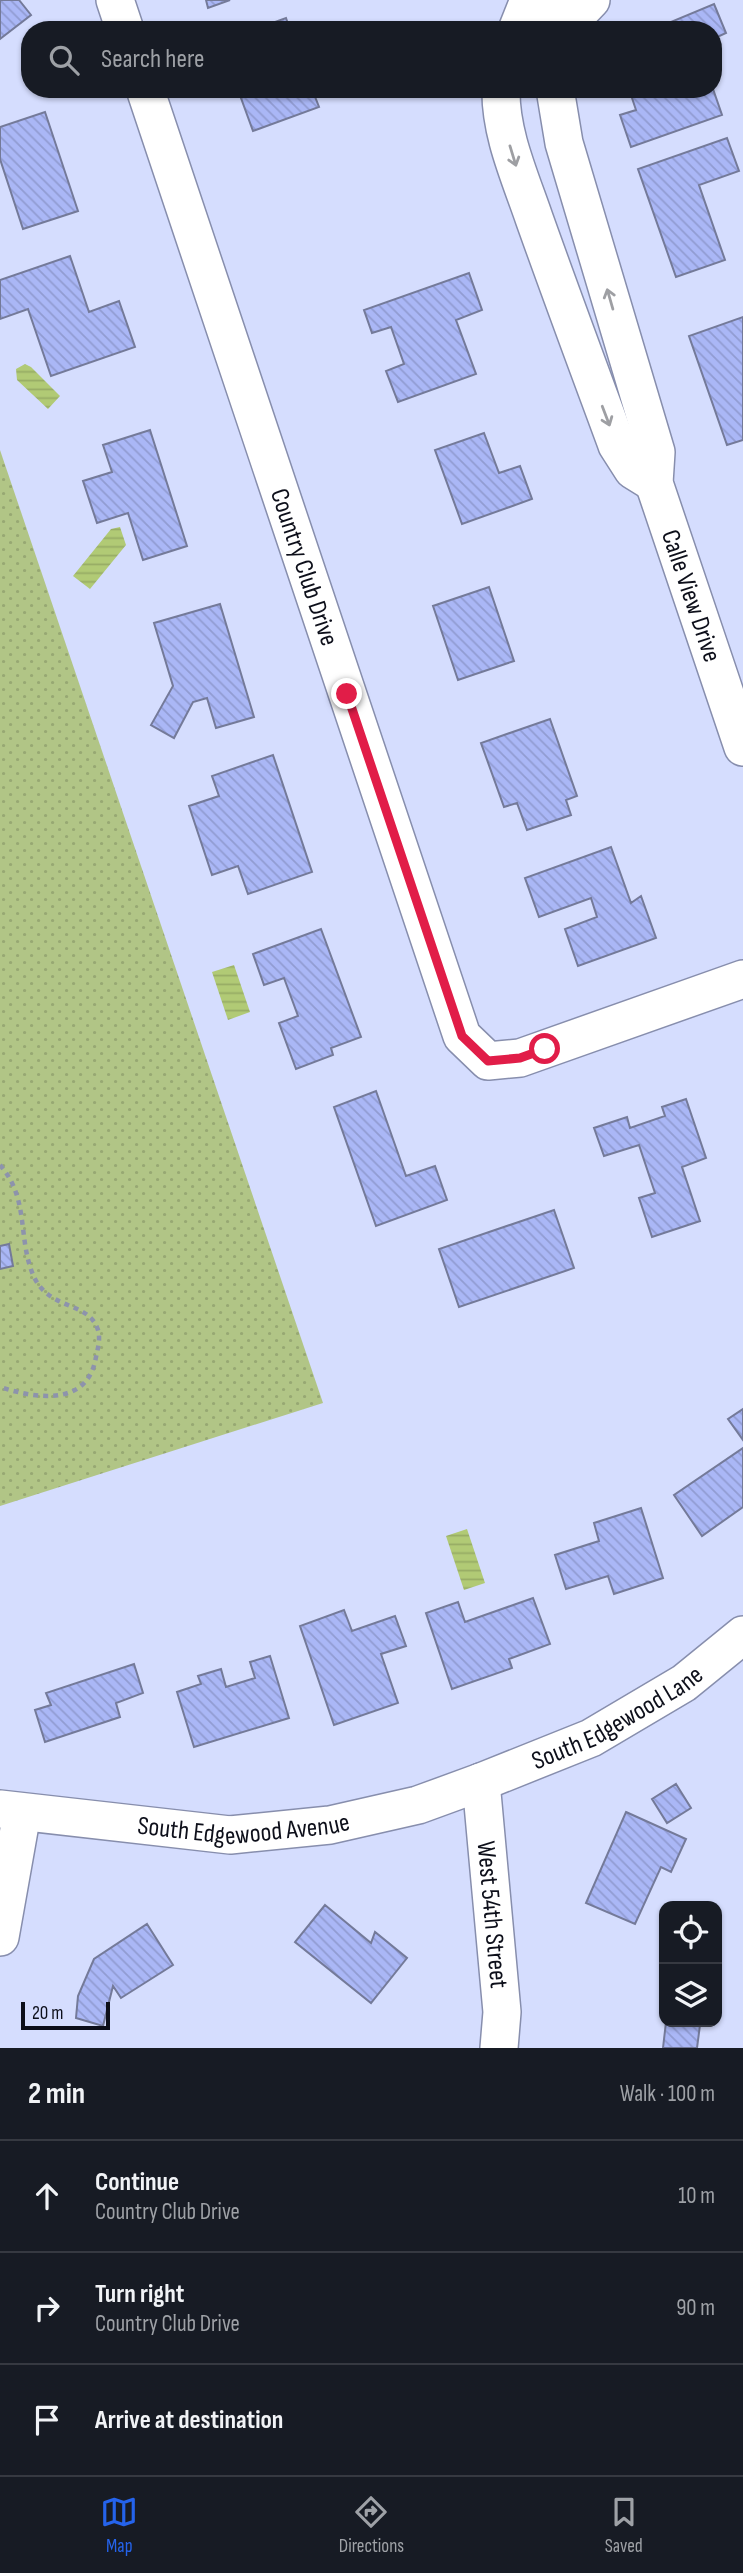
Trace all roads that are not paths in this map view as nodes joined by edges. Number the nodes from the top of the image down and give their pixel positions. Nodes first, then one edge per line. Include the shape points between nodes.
1 (115, 0) edge
2 (529, 0) edge
3 (537, 0) edge
4 (576, 18) edge
5 (122, 21) edge
6 (520, 21) edge
7 (148, 98) edge
8 (500, 98) edge
9 (556, 98) edge
10 (581, 201) junction
11 (534, 218) junction
12 (625, 349) junction
13 (586, 362) junction
14 (654, 483) junction
15 (743, 747) edge
16 (743, 979) edge
17 (743, 1635) edge
18 (481, 1782) junction
19 (11, 1811) edge
20 (0, 1937) edge
21 (499, 2048) edge

1 - 5 street
2 - 6 street
3 - 4 street
7 - 16 street, Country Club Drive via 462,1036 488,1061 520,1058
8 -> 11 street
9 - 10 street, Calle View Drive
10 - 11 street
12 -> 10 street, Calle View Drive
11 - 13 street
12 - 13 street
12 - 14 street, Calle View Drive via 656,452
13 -> 14 street via 617,445 633,470
14 - 15 street, Calle View Drive
17 - 18 street, South Edgewood Lane via 684,1682 591,1738
18 - 19 street, South Edgewood Avenue via 418,1805 330,1825 230,1835
18 - 21 street, West 54th Street via 502,2012
19 - 20 street

